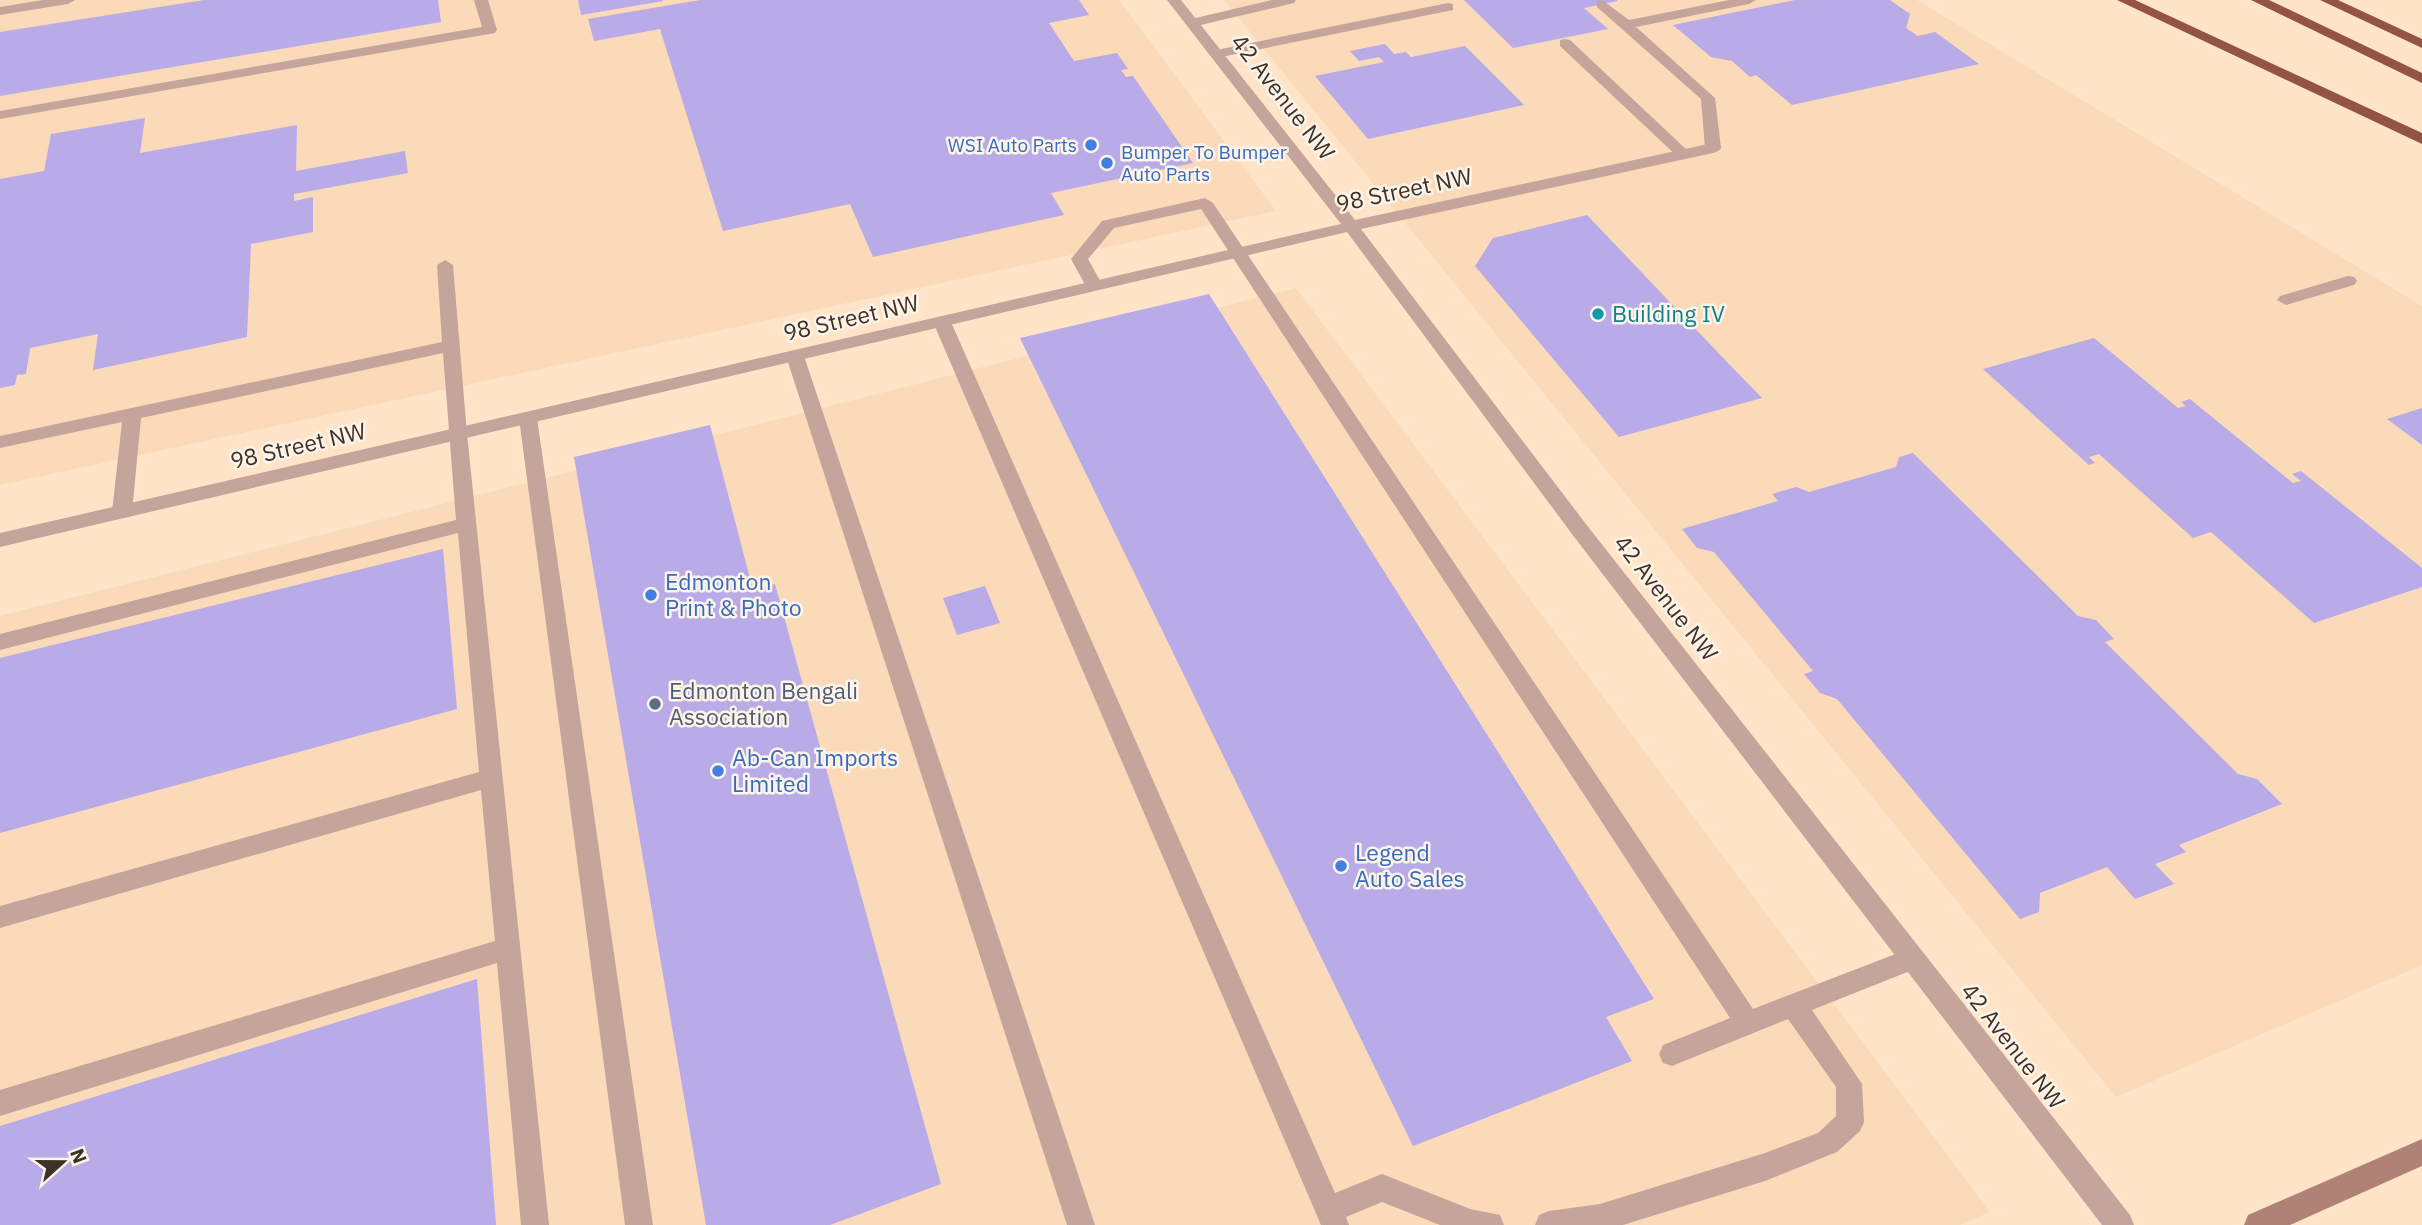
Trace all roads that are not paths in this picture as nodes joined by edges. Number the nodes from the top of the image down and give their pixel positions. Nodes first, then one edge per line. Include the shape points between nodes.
1 (68, 0) edge
2 (481, 0) edge
3 (1174, 0) edge
4 (1289, 0) edge
5 (1749, 0) edge
6 (2123, 0) edge
7 (2258, 0) edge
8 (2327, 0) edge
9 (1602, 4) dead end
10 (1448, 7) dead end
11 (0, 11) edge
12 (1192, 23) junction
13 (1626, 25) junction
14 (1566, 43) dead end
15 (2422, 44) edge
16 (1216, 54) junction
17 (2422, 79) edge
18 (0, 115) edge
19 (2422, 139) edge
20 (1684, 155) junction
21 (1351, 226) junction
22 (1238, 253) junction
23 (445, 265) dead end
24 (2348, 281) dead end
25 (1094, 286) junction
26 (2286, 300) dead end
27 (942, 322) junction
28 (452, 346) junction
29 (795, 356) junction
30 (132, 414) junction
31 (528, 418) junction
32 (458, 434) junction
33 (0, 442) edge
34 (122, 512) junction
35 (467, 524) junction
36 (0, 540) edge
37 (0, 642) edge
38 (491, 778) junction
39 (0, 917) edge
40 (508, 947) junction
41 (1911, 959) junction
42 (1793, 1005) junction
43 (1748, 1023) junction
44 (1672, 1054) dead end
45 (0, 1103) edge
46 (2422, 1152) edge
47 (1332, 1218) edge
48 (535, 1225) edge
49 (639, 1225) edge
50 (1081, 1225) edge
51 (1490, 1225) edge
52 (1549, 1225) edge
53 (2120, 1225) edge
54 (2258, 1225) edge

1 - 11 street
2 - 18 street via 490,30
3 - 12 street, 42 Avenue NW
4 - 12 street
5 - 13 street
6 - 19 highway
7 - 17 highway
8 - 15 highway
9 - 13 street
10 - 16 street
12 - 16 street, 42 Avenue NW
13 - 20 street, 98 Street NW via 1708,98 1713,148
14 - 20 street
16 - 21 street, 42 Avenue NW
20 - 21 street, 98 Street NW
21 - 22 street, 98 Street NW
21 - 41 street, 42 Avenue NW
22 - 25 street, 98 Street NW
22 - 25 street via 1205,203 1108,224 1079,259
22 - 43 street
23 - 28 street
24 - 26 street
25 - 27 street, 98 Street NW
27 - 29 street, 98 Street NW
27 - 47 street
28 - 30 street
28 - 32 street
29 - 31 street, 98 Street NW
29 - 50 street
30 - 33 street
30 - 34 street
31 - 32 street, 98 Street NW
31 - 49 street
32 - 34 street, 98 Street NW
32 - 35 street
34 - 36 street, 98 Street NW
35 - 37 street
35 - 38 street
38 - 39 street
38 - 40 street
40 - 45 street
40 - 48 street
41 - 42 street
41 - 53 street, 42 Avenue NW
42 - 43 street
42 - 52 street via 1849,1084 1850,1122 1827,1143 1765,1167 1600,1217
43 - 44 street
46 - 54 street
47 - 51 street via 1382,1188 1470,1223

